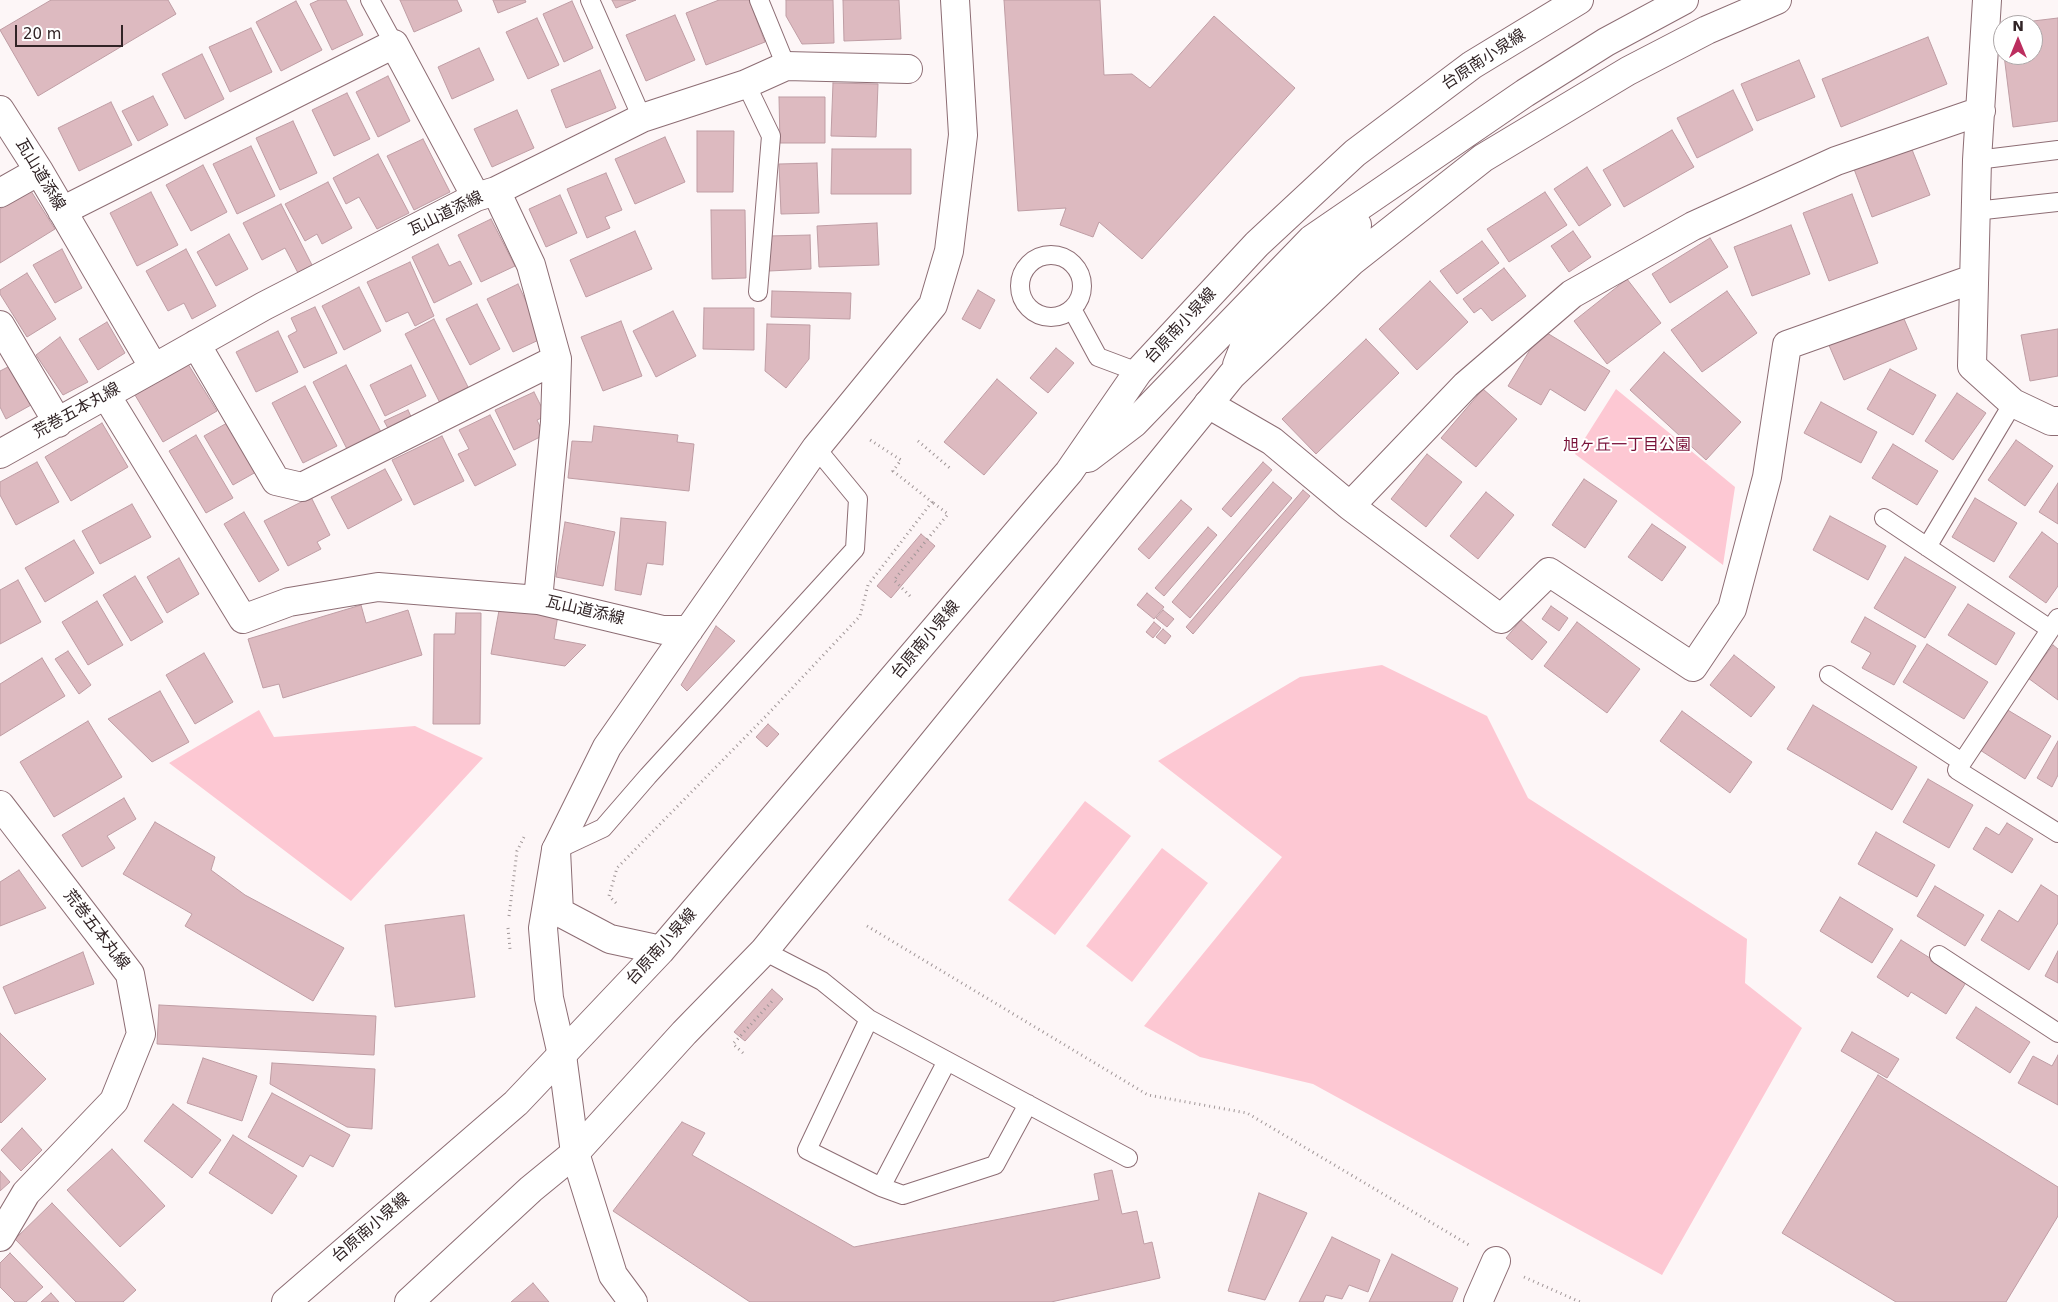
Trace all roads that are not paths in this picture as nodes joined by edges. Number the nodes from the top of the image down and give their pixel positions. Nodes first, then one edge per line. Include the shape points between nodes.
1 (370, 0) edge
2 (590, 0) edge
3 (759, 0) edge
4 (955, 0) edge
5 (1579, 0) edge
6 (1684, 0) edge
7 (1778, 0) edge
8 (1987, 0) edge
9 (394, 44) junction
10 (786, 66) junction
11 (908, 69) dead end
12 (746, 84) junction
13 (0, 110) edge
14 (1980, 111) junction
15 (642, 118) junction
16 (1442, 149) junction
17 (2058, 150) edge
18 (1977, 160) junction
19 (39, 171) junction
20 (0, 193) edge
21 (486, 194) junction
22 (2058, 202) edge
23 (62, 211) junction
24 (1975, 211) junction
25 (1972, 279) junction
26 (758, 292) dead end
27 (1072, 309) dead end
28 (0, 325) edge
29 (196, 344) junction
30 (557, 359) junction
31 (154, 368) junction
32 (1138, 372) junction
33 (1232, 375) junction
34 (106, 395) junction
35 (2014, 403) junction
36 (1208, 404) junction
37 (2058, 421) edge
38 (58, 423) junction
39 (816, 448) junction
40 (0, 454) edge
41 (1069, 472) junction
42 (1350, 506) junction
43 (1884, 518) dead end
44 (1927, 547) junction
45 (538, 600) junction
46 (2054, 624) edge
47 (689, 630) junction
48 (1829, 675) dead end
49 (1962, 762) junction
50 (0, 805) edge
51 (2058, 833) edge
52 (556, 850) junction
53 (661, 950) junction
54 (764, 951) junction
55 (1939, 955) dead end
56 (869, 1018) junction
57 (2058, 1033) edge
58 (562, 1055) junction
59 (947, 1061) junction
60 (1028, 1104) junction
61 (575, 1153) junction
62 (1128, 1158) dead end
63 (880, 1187) junction
64 (0, 1237) edge
65 (1496, 1261) road end
66 (286, 1302) edge
67 (409, 1302) edge
68 (633, 1302) edge
69 (1478, 1302) edge

1 - 9 lane
2 - 15 lane
3 - 10 lane
4 - 39 street via 963,135 949,251 933,304
5 - 32 street, 台原南小泉線 via 1472,65 1355,153 1257,244
6 - 16 street via 1574,62
7 - 33 street via 1707,30 1628,71 1483,158 1352,262
8 - 14 street
9 - 21 street
9 - 23 street
10 - 11 street
10 - 12 street
12 - 15 street
12 - 26 lane via 771,136
13 - 19 street, 瓦山道添線
14 - 18 street
14 - 42 street via 1827,165 1693,226 1572,294 1466,384
15 - 21 street
16 - 33 street via 1322,257 1250,332
16 - 41 street via 1312,239 1134,423
17 - 18 lane
18 - 24 street
19 - 20 street
19 - 23 street, 瓦山道添線
21 - 29 street, 瓦山道添線 via 264,306
21 - 30 street, 瓦山道添線 via 531,264
22 - 24 lane
23 - 31 street, 瓦山道添線
24 - 25 street
25 - 35 street via 1972,366
25 - 42 street via 1787,344 1767,477 1732,609 1693,668 1549,572 1501,618
27 - 32 lane via 1098,357
28 - 38 street
29 - 30 street via 276,481 302,487
29 - 31 street, 瓦山道添線
30 - 45 street, 瓦山道添線 via 555,422
31 - 34 street, 荒巻五本丸線
32 - 41 street, 台原南小泉線
33 - 36 street
34 - 38 street, 荒巻五本丸線
34 - 45 street via 243,619 289,602 378,588
35 - 37 street via 2051,421
35 - 44 lane
36 - 42 street via 1272,441
36 - 54 street
38 - 40 street, 荒巻五本丸線
39 - 47 street
39 - 52 lane via 858,498 855,549 603,828
41 - 53 street, 台原南小泉線
43 - 44 lane
44 - 46 lane
45 - 47 street, 瓦山道添線 via 663,630
46 - 49 lane
47 - 52 street via 607,747
48 - 49 lane
49 - 51 lane via 1956,770
50 - 64 street, 荒巻五本丸線 via 130,974 141,1034 114,1101 26,1193
52 - 53 street via 559,912 610,939
52 - 58 street via 543,928 549,998
53 - 58 street, 台原南小泉線
54 - 56 lane via 822,981
54 - 61 street
55 - 57 lane
56 - 59 lane
56 - 63 lane via 807,1150
58 - 61 street
58 - 66 street, 台原南小泉線 via 516,1103
59 - 60 lane
59 - 63 lane
60 - 62 lane
60 - 63 lane via 995,1165 903,1195
61 - 67 street via 531,1189
61 - 68 street via 613,1275
65 - 69 street

